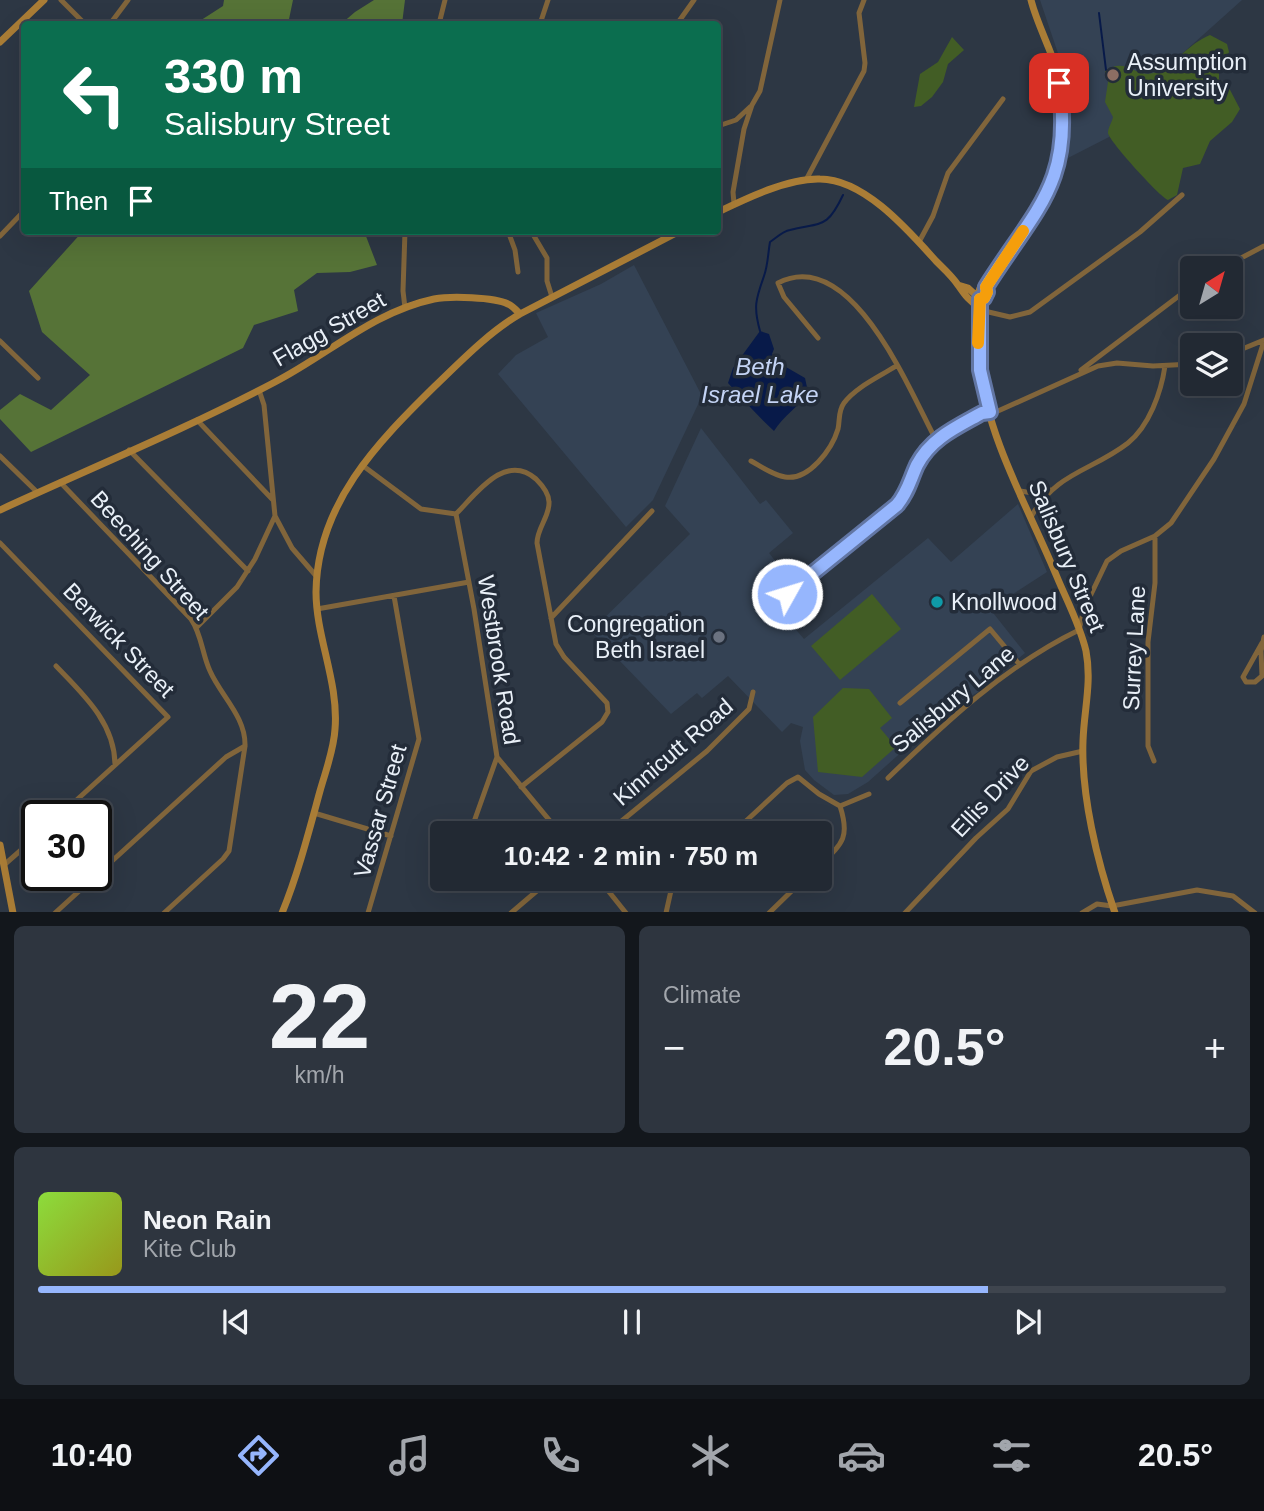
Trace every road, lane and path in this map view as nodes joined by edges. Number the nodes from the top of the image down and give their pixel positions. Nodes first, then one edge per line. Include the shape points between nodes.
1 (44, 0) edge
2 (61, 0) edge
3 (128, 0) edge
4 (445, 0) edge
5 (548, 0) edge
6 (694, 0) edge
7 (780, 0) edge
8 (863, 0) edge
9 (1031, 0) edge
10 (22, 21) edge
11 (82, 21) edge
12 (112, 21) edge
13 (440, 21) edge
14 (541, 21) edge
15 (679, 21) edge
16 (21, 22) edge
17 (0, 42) edge
18 (1003, 99) dead end
19 (752, 105) junction
20 (721, 125) edge
21 (806, 180) junction
22 (1182, 195) dead end
23 (734, 204) junction
24 (721, 210) edge
25 (21, 214) edge
26 (405, 235) edge
27 (509, 235) edge
28 (533, 235) edge
29 (672, 235) edge
30 (0, 236) edge
31 (919, 242) junction
32 (1264, 246) edge
33 (1243, 257) edge
34 (518, 272) dead end
35 (1180, 295) edge
36 (552, 297) junction
37 (980, 306) junction
38 (405, 308) junction
39 (520, 314) junction
40 (818, 338) dead end
41 (1264, 340) edge
42 (0, 341) edge
43 (1243, 349) edge
44 (1180, 365) edge
45 (896, 366) junction
46 (1165, 366) junction
47 (1073, 376) junction
48 (38, 379) dead end
49 (259, 390) junction
50 (990, 412) junction
51 (197, 420) junction
52 (936, 440) junction
53 (129, 450) junction
54 (0, 456) edge
55 (751, 461) dead end
56 (362, 465) junction
57 (60, 482) junction
58 (1051, 490) junction
59 (1020, 491) junction
60 (38, 493) junction
61 (273, 499) junction
62 (0, 510) edge
63 (652, 511) dead end
64 (456, 514) junction
65 (275, 516) junction
66 (1031, 517) junction
67 (1155, 536) junction
68 (0, 543) edge
69 (248, 572) junction
70 (317, 577) junction
71 (469, 582) junction
72 (787, 594) dead end
73 (394, 596) junction
74 (317, 610) junction
75 (551, 618) junction
76 (197, 627) junction
77 (1079, 630) junction
78 (1263, 640) edge
79 (1019, 664) junction
80 (55, 666) dead end
81 (753, 692) dead end
82 (900, 703) dead end
83 (246, 746) junction
84 (1083, 751) junction
85 (497, 757) junction
86 (1154, 761) dead end
87 (115, 765) junction
88 (888, 778) dead end
89 (521, 787) junction
90 (869, 794) dead end
91 (77, 800) edge
92 (841, 806) junction
93 (314, 813) junction
94 (474, 821) edge
95 (550, 821) edge
96 (622, 821) edge
97 (746, 821) edge
98 (391, 836) junction
99 (0, 845) edge
100 (21, 852) edge
101 (832, 852) edge
102 (3, 872) edge
103 (536, 891) edge
104 (609, 891) edge
105 (671, 891) edge
106 (791, 891) edge
107 (1113, 909) edge
108 (13, 912) edge
109 (55, 912) edge
110 (164, 912) edge
111 (282, 912) edge
112 (368, 912) edge
113 (511, 912) edge
114 (626, 912) edge
115 (666, 912) edge
116 (769, 912) edge
117 (905, 912) edge
118 (1082, 912) edge
119 (1255, 912) edge

1 - 10 street
2 - 11 street
3 - 12 street
4 - 13 street
5 - 14 street
6 - 15 street
7 - 19 street via 760,91
8 - 21 street via 859,16 864,71
9 - 37 street, Salisbury Street via 1058,77 1061,150 1048,192 986,287 980,288
16 - 17 street
18 - 31 street via 948,173
19 - 20 street via 736,120
19 - 23 street via 737,162
21 - 23 street
21 - 31 street via 830,180 853,187
22 - 37 street via 1035,309 1014,317
23 - 24 street
25 - 30 street
26 - 38 street
27 - 34 street
28 - 36 street via 547,258
29 - 36 street
31 - 37 street via 958,285 968,288
32 - 33 street
35 - 47 street
36 - 39 street
37 - 50 street, Salisbury Street via 980,370
38 - 39 street, Flagg Street via 436,298 457,298 507,303
38 - 49 street, Flagg Street via 380,317
39 - 56 street via 444,377
40 - 45 street via 778,283 814,280 838,289 869,320
41 - 43 street
41 - 67 street via 1244,404 1228,436 1171,523
42 - 48 street
44 - 46 street
45 - 52 street
45 - 55 street via 848,398 841,407 831,445 806,471 783,477
46 - 47 street via 1111,363
46 - 58 street via 1154,403 1136,436
47 - 50 street
49 - 51 street, Flagg Street
49 - 61 street
50 - 52 street
50 - 59 street, Salisbury Street
51 - 53 street, Flagg Street
51 - 61 street
52 - 72 street via 897,505
53 - 57 street, Flagg Street
53 - 69 street
54 - 60 street
56 - 64 street via 421,509
56 - 70 street via 334,510
57 - 60 street, Flagg Street
57 - 76 street, Beeching Street
58 - 59 street
58 - 66 street
59 - 66 street, Salisbury Street
60 - 62 street, Flagg Street
61 - 65 street
63 - 75 street
64 - 71 street, Westbrook Road
64 - 75 street via 504,471 525,472 543,486 550,505 538,529 537,543
65 - 69 street
65 - 70 street via 292,548
66 - 77 street, Salisbury Street
67 - 77 street via 1107,561
67 - 86 street, Surrey Lane via 1148,642 1148,746
68 - 87 street, Berwick Street via 168,716
69 - 76 street
70 - 74 street
71 - 73 street
71 - 85 street, Westbrook Road
73 - 74 street
73 - 98 street, Vassar Street via 419,733
74 - 93 street via 335,728
75 - 89 street via 558,649 604,699 608,712
76 - 83 street, Beeching Street via 212,675 242,725
77 - 79 street, Salisbury Lane
77 - 84 street, Salisbury Street via 1090,681
78 - 78 street via 1262,676 1246,682 1243,677
79 - 82 street via 990,629
79 - 88 street, Salisbury Lane
80 - 87 street via 96,708 115,753
81 - 96 street, Kinnicutt Road via 749,709 730,729
83 - 109 street via 226,757
83 - 110 street, Beeching Street via 227,855
84 - 107 street, Salisbury Street via 1092,831
84 - 117 street, Ellis Drive via 1057,757 1031,771 1008,809
85 - 89 street, Westbrook Road
85 - 94 street
87 - 91 street, Berwick Street
89 - 95 street, Westbrook Road
90 - 92 street
92 - 97 street via 798,778
92 - 101 street via 846,828
93 - 98 street
93 - 111 street
98 - 112 street, Vassar Street
99 - 102 street
100 - 102 street
102 - 108 street
103 - 113 street
104 - 114 street
105 - 115 street
106 - 116 street
107 - 118 street via 1097,904
107 - 119 street via 1197,890 1233,896

